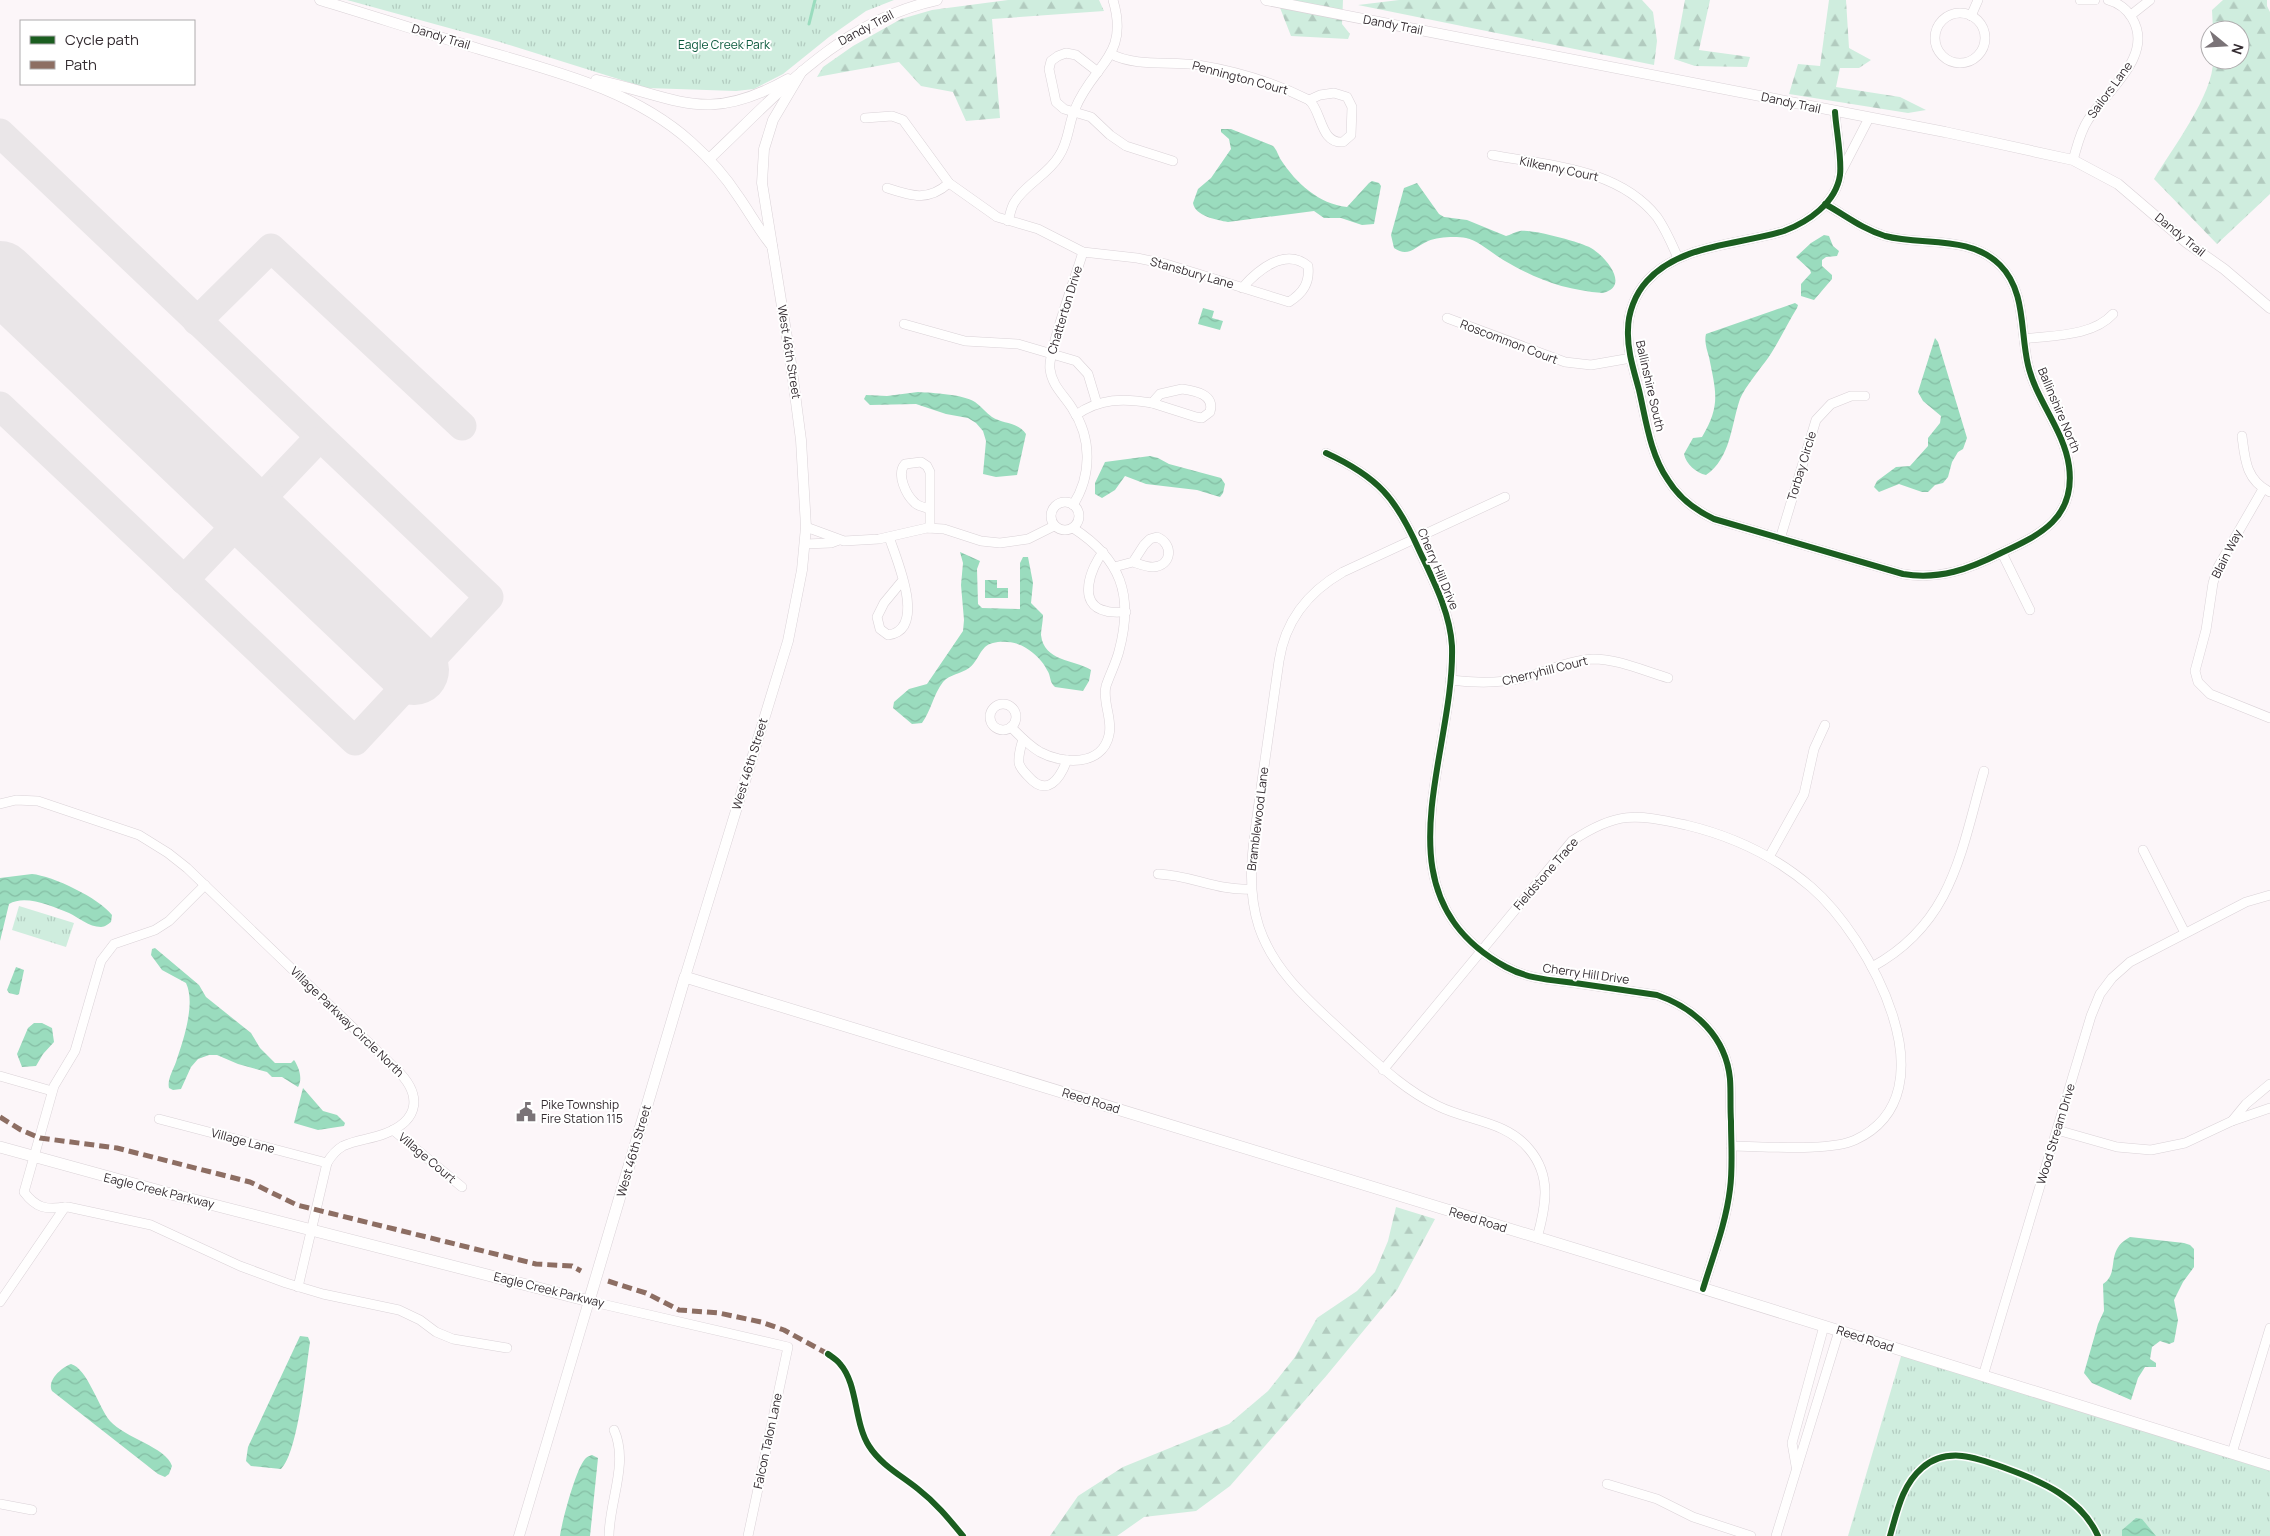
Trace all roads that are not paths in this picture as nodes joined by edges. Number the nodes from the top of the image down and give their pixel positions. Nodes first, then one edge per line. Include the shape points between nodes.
1 (320, 0) edge
2 (937, 0) edge
3 (1112, 0) edge
4 (1120, 0) edge
5 (1266, 0) edge
6 (1978, 0) edge
7 (2080, 0) edge
8 (2095, 0) edge
9 (2108, 0) edge
10 (2150, 0) edge
11 (1117, 14) junction
12 (2131, 15) junction
13 (1971, 16) junction
14 (1111, 54) junction
15 (802, 71) junction
16 (1098, 72) junction
17 (563, 74) junction
18 (1309, 100) junction
19 (1074, 112) junction
20 (1834, 112) junction
21 (865, 118) dead end
22 (1869, 118) junction
23 (1492, 155) dead end
24 (709, 159) junction
25 (2073, 160) junction
26 (1173, 161) dead end
27 (1840, 174) junction
28 (949, 183) junction
29 (887, 188) dead end
30 (1825, 204) junction
31 (1008, 221) junction
32 (772, 246) junction
33 (1083, 252) junction
34 (1678, 258) junction
35 (1242, 288) junction
36 (2270, 308) edge
37 (2112, 314) dead end
38 (1447, 318) dead end
39 (904, 324) dead end
40 (2024, 338) junction
41 (1052, 353) junction
42 (1631, 358) junction
43 (1865, 396) dead end
44 (1152, 403) junction
45 (1097, 404) junction
46 (1076, 415) junction
47 (2242, 436) dead end
48 (1326, 453) dead end
49 (2267, 490) edge
50 (1505, 497) dead end
51 (1073, 504) junction
52 (930, 509) junction
53 (1054, 526) junction
54 (806, 528) junction
55 (930, 528) junction
56 (1073, 528) junction
57 (889, 537) junction
58 (1414, 539) junction
59 (1780, 539) junction
60 (839, 540) junction
61 (805, 544) junction
62 (1103, 552) junction
63 (2002, 553) junction
64 (1133, 562) dead end
65 (1114, 567) junction
66 (903, 580) junction
67 (2030, 610) dead end
68 (1126, 612) junction
69 (1668, 678) dead end
70 (1450, 680) junction
71 (2270, 718) edge
72 (1825, 726) dead end
73 (1011, 727) dead end
74 (1023, 739) junction
75 (1067, 760) junction
76 (1984, 771) dead end
77 (0, 804) edge
78 (2143, 850) dead end
79 (1769, 857) junction
80 (1158, 874) dead end
81 (205, 885) junction
82 (1251, 889) junction
83 (2270, 895) edge
84 (2185, 933) junction
85 (1482, 951) junction
86 (1872, 967) junction
87 (685, 977) junction
88 (1384, 1070) junction
89 (0, 1076) edge
90 (2270, 1084) edge
91 (52, 1091) junction
92 (2270, 1108) edge
93 (160, 1119) dead end
94 (2232, 1121) junction
95 (393, 1130) junction
96 (2057, 1130) junction
97 (1731, 1146) junction
98 (0, 1148) edge
99 (35, 1158) junction
100 (328, 1163) junction
101 (462, 1187) dead end
102 (65, 1207) junction
103 (312, 1230) junction
104 (1536, 1238) junction
105 (298, 1287) junction
106 (1703, 1288) junction
107 (589, 1301) junction
108 (0, 1302) edge
109 (1824, 1326) junction
110 (2270, 1328) edge
111 (1839, 1331) junction
112 (788, 1347) joint
113 (507, 1348) dead end
114 (1983, 1376) junction
115 (614, 1430) dead end
116 (2232, 1453) junction
117 (2270, 1465) edge
118 (1797, 1468) junction
119 (1606, 1484) dead end
120 (0, 1504) edge
121 (32, 1510) dead end
122 (519, 1536) edge
123 (609, 1536) edge
124 (748, 1536) edge
125 (1751, 1536) edge
126 (1776, 1536) edge

1 - 17 street, Dandy Trail
2 - 15 street, Dandy Trail via 908,8 860,29 832,46
3 - 11 street
4 - 11 street
5 - 20 street, Dandy Trail
6 - 13 street
7 - 8 street
9 - 12 street via 2122,6
10 - 12 street
11 - 14 street via 1118,34
12 - 25 street, Sailors Lane via 2139,37 2135,56 2086,123
13 - 13 street via 1984,29 1983,48 1970,62 1951,62 1938,48 1937,30 1950,16 1959,13
14 - 16 street
14 - 18 street, Pennington Court via 1128,60 1207,67 1272,85
15 - 17 street via 753,97 732,103 704,105 675,102 624,86
15 - 24 street
15 - 32 street via 773,120 764,149 762,188
16 - 19 street via 1082,92
16 - 19 street via 1074,54 1062,54 1051,61 1049,69 1056,102
17 - 24 street, West 46th Street via 641,106 676,129
18 - 18 street via 1328,137 1338,142 1349,138 1352,107 1348,98 1334,93
19 - 26 street via 1096,120 1126,146
19 - 31 street via 1070,133 1059,156 1017,200
20 - 22 street, Dandy Trail
20 - 27 street, Ballinshire South
21 - 28 street, Stansbury Lane via 892,116 903,120
22 - 25 street, Dandy Trail
22 - 27 street
23 - 34 street, Kilkenny Court via 1591,174 1623,187 1656,216
24 - 32 street, West 46th Street
25 - 36 street, Dandy Trail via 2118,184
27 - 30 street, Ballinshire South
28 - 29 street via 938,192 923,197
28 - 31 street, Stansbury Lane via 987,212
30 - 34 street, Ballinshire South via 1793,228
30 - 40 street, Ballinshire North via 1878,234 1961,245 1992,258 2016,288
31 - 33 street, Stansbury Lane via 1043,231
32 - 54 street, West 46th Street via 798,408
33 - 35 street, Stansbury Lane via 1151,261
33 - 41 street, Chatterton Drive
34 - 42 street, Ballinshire South via 1650,278 1636,298 1628,321
35 - 35 street, Stansbury Lane via 1254,274 1284,258 1296,259 1308,266 1307,284 1289,302
37 - 40 street via 2087,330
38 - 42 street, Roscommon Court via 1565,362 1590,365
39 - 41 street via 965,341 1013,343
40 - 63 street, Ballinshire North via 2028,366 2067,454 2070,483 2063,506 2049,526 2030,540
41 - 45 street via 1082,365
41 - 46 street, Chatterton Drive via 1053,381
42 - 59 street, Ballinshire South via 1652,447 1672,486 1689,504 1714,519
43 - 59 street, Torbay Circle via 1851,396 1831,404 1816,420
44 - 44 street via 1198,418 1206,416 1211,408 1206,396 1182,389 1160,394
44 - 45 street via 1112,400
45 - 46 street
46 - 51 street, Chatterton Drive via 1087,444 1087,469 1082,490
47 - 49 street via 2247,469 2256,483
48 - 58 street, Cherry Hill Drive via 1352,465 1383,489 1404,517
49 - 71 street, Blain Way via 2221,561 2213,583 2206,630 2195,669 2198,682 2210,694
50 - 58 street, Bramblewood Lane
51 - 53 street via 1063,502 1054,507 1050,516
51 - 56 street, Chatterton Drive via 1079,517
52 - 52 street via 915,504 906,491 901,470 905,464 921,462 928,467
52 - 55 street
53 - 55 street via 1033,537 1000,544
53 - 56 street via 1063,530
54 - 60 street
54 - 61 street, West 46th Street
55 - 57 street
56 - 62 street via 1090,538
57 - 60 street
57 - 66 street
58 - 70 street, Cherry Hill Drive via 1447,616 1452,646
58 - 82 street, Bramblewood Lane via 1327,581 1302,604 1290,625 1278,661 1250,869
59 - 63 street, Ballinshire North via 1914,576 1961,571
60 - 61 street
61 - 87 street, West 46th Street via 798,599 788,641
62 - 65 street
62 - 68 street via 1090,576 1089,597 1103,610
63 - 67 street
64 - 65 street
65 - 68 street via 1122,584
66 - 66 street via 908,611 901,628 888,635 880,629 876,617
68 - 75 street via 1124,631 1106,688 1110,726 1108,740 1096,755 1083,760
69 - 70 street, Cherryhill Court via 1594,659 1506,682
70 - 85 street, Cherry Hill Drive via 1430,819 1429,849 1434,878 1443,902 1464,934
72 - 79 street via 1814,749 1800,803
73 - 74 street
74 - 75 street via 1044,754
74 - 75 street via 1021,768 1035,783 1045,785 1058,780
76 - 86 street via 1956,867 1941,902 1919,933
77 - 81 street, Village Parkway Circle North via 30,800 139,835 172,856
78 - 84 street
79 - 85 street, Fieldstone Trace via 1721,835 1653,818 1633,817 1605,822 1572,841
79 - 86 street, Fieldstone Trace via 1825,900 1852,933
80 - 82 street via 1180,876 1222,888
81 - 91 street via 169,921 155,930 120,941 106,952 75,1051
81 - 95 street, Village Parkway Circle North via 408,1081 414,1093 414,1104 410,1115
82 - 88 street, Bramblewood Lane via 1259,927 1281,970 1300,992
83 - 84 street, Wood Stream Drive via 2246,902
84 - 96 street, Wood Stream Drive via 2130,962 2100,994
85 - 88 street, Fieldstone Trace
85 - 97 street, Cherry Hill Drive via 1506,967 1529,976 1657,995 1689,1010 1710,1030 1727,1064
86 - 97 street, Fieldstone Trace via 1889,1008 1902,1067 1897,1096 1891,1109 1864,1136 1837,1146
87 - 104 main road, Reed Road
87 - 107 main road, West 46th Street
88 - 104 street, Bramblewood Lane via 1427,1101 1505,1130 1528,1147 1541,1168 1545,1187 1546,1201
89 - 91 street
90 - 94 street
91 - 99 street
92 - 94 street
93 - 100 street, Village Lane
94 - 96 street via 2185,1143 2151,1150 2116,1147
95 - 100 street, Village Parkway Circle North via 343,1146
95 - 101 street, Village Court
96 - 114 street, Wood Stream Drive
97 - 106 street, Cherry Hill Drive via 1726,1212
98 - 99 main road, Eagle Creek Parkway
99 - 102 street via 25,1194 41,1208
99 - 103 main road, Eagle Creek Parkway
100 - 103 street
102 - 105 street via 156,1226 250,1270
102 - 108 street
103 - 105 street
103 - 107 main road, Eagle Creek Parkway
104 - 106 main road, Reed Road
105 - 113 street via 391,1308 411,1315 450,1338
106 - 109 main road, Reed Road
107 - 112 street, Eagle Creek Parkway
107 - 122 street, West 46th Street
109 - 111 main road, Reed Road
109 - 118 street via 1792,1443
110 - 116 street
111 - 114 main road, Reed Road
111 - 118 street
112 - 124 street, Falcon Talon Lane
114 - 116 main road, Reed Road
115 - 123 street via 619,1446 619,1463
116 - 117 main road, Reed Road
118 - 126 street
119 - 125 street
120 - 121 street

